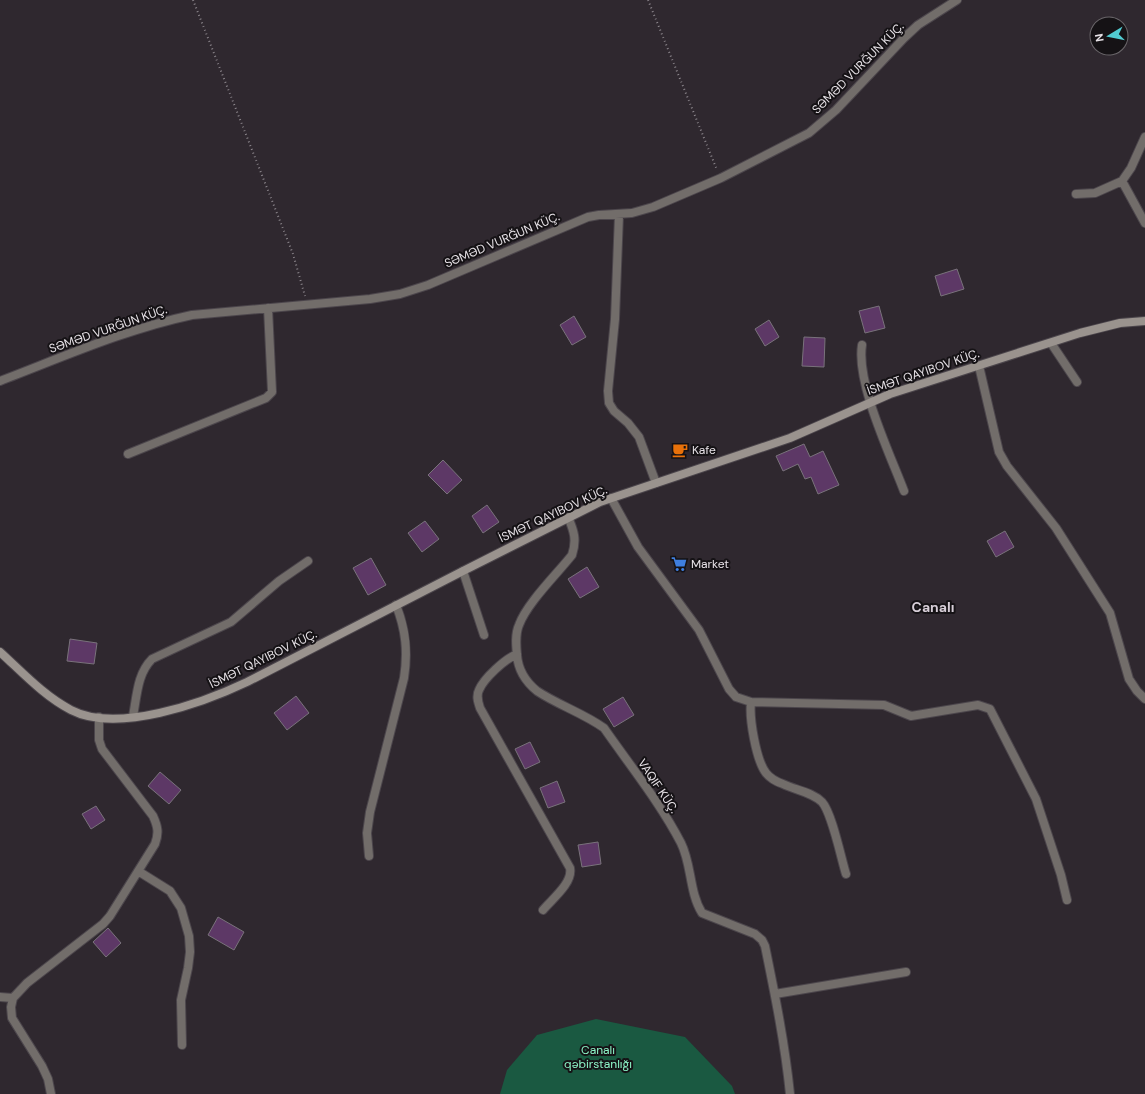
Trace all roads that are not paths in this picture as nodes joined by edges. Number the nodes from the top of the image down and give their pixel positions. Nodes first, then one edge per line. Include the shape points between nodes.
1 (957, 0) edge
2 (1145, 136) edge
3 (1122, 181) junction
4 (1076, 194) dead end
5 (619, 215) junction
6 (1145, 223) edge
7 (268, 308) junction
8 (1145, 321) edge
9 (1051, 343) junction
10 (862, 345) dead end
11 (979, 366) junction
12 (0, 381) edge
13 (1077, 382) dead end
14 (871, 402) junction
15 (128, 454) dead end
16 (656, 483) junction
17 (904, 491) dead end
18 (611, 498) junction
19 (568, 517) junction
20 (308, 562) dead end
21 (463, 571) junction
22 (396, 605) junction
23 (484, 636) dead end
24 (0, 652) edge
25 (517, 654) junction
26 (1145, 699) edge
27 (751, 702) junction
28 (133, 716) junction
29 (99, 717) junction
30 (369, 856) dead end
31 (138, 871) junction
32 (846, 874) dead end
33 (1067, 900) dead end
34 (543, 910) dead end
35 (906, 972) dead end
36 (775, 994) junction
37 (0, 997) edge
38 (13, 998) junction
39 (182, 1045) dead end
40 (51, 1094) edge
41 (790, 1094) edge

1 - 5 street, SƏMƏD VURĞUN KÜÇ. via 904,38 836,110 809,133 721,178 653,207
2 - 3 street via 1131,168
3 - 4 street via 1095,193
3 - 6 street
5 - 7 street, SƏMƏD VURĞUN KÜÇ. via 588,217 428,285 400,294
5 - 16 street via 609,403 639,437
7 - 12 street, SƏMƏD VURĞUN KÜÇ. via 192,315 165,321
7 - 15 street via 272,392 266,398
8 - 9 street via 1101,328
9 - 11 street
9 - 13 street
10 - 14 street via 863,379
11 - 14 street
11 - 26 street via 999,452 1056,528 1110,613 1129,679 1136,691
14 - 16 street via 790,438
14 - 17 street
16 - 18 street
18 - 19 street
18 - 27 street via 638,547 699,630 729,689 736,697
19 - 21 street
19 - 25 street, VAQIF KÜÇ. via 575,534 576,545 572,555 524,613 517,632
20 - 28 street via 279,581 231,622 152,659 144,667 140,678
21 - 22 street
21 - 23 street
22 - 28 street via 225,693 182,707
22 - 30 street via 406,637 407,658 370,812 367,833
24 - 29 street via 70,709 82,715
25 - 34 street via 502,661 479,690 477,698 480,708 570,868 571,874 567,881
25 - 36 street, VAQIF KÜÇ. via 521,672 538,691 591,718 604,728 681,843 702,913 755,934 762,940
27 - 32 street via 749,715 752,731 764,771 782,784 815,797 822,803 828,813
27 - 33 street via 884,705 911,716 978,705 990,709 1036,799 1062,875
28 - 29 street
29 - 31 street via 99,740 102,749 158,826 155,844
31 - 38 street via 103,924 27,983
31 - 39 street via 170,890 181,908 189,936 188,968 181,1000
35 - 36 street
36 - 41 street, VAQIF KÜÇ.
37 - 38 street
38 - 40 street via 12,1018 42,1066

